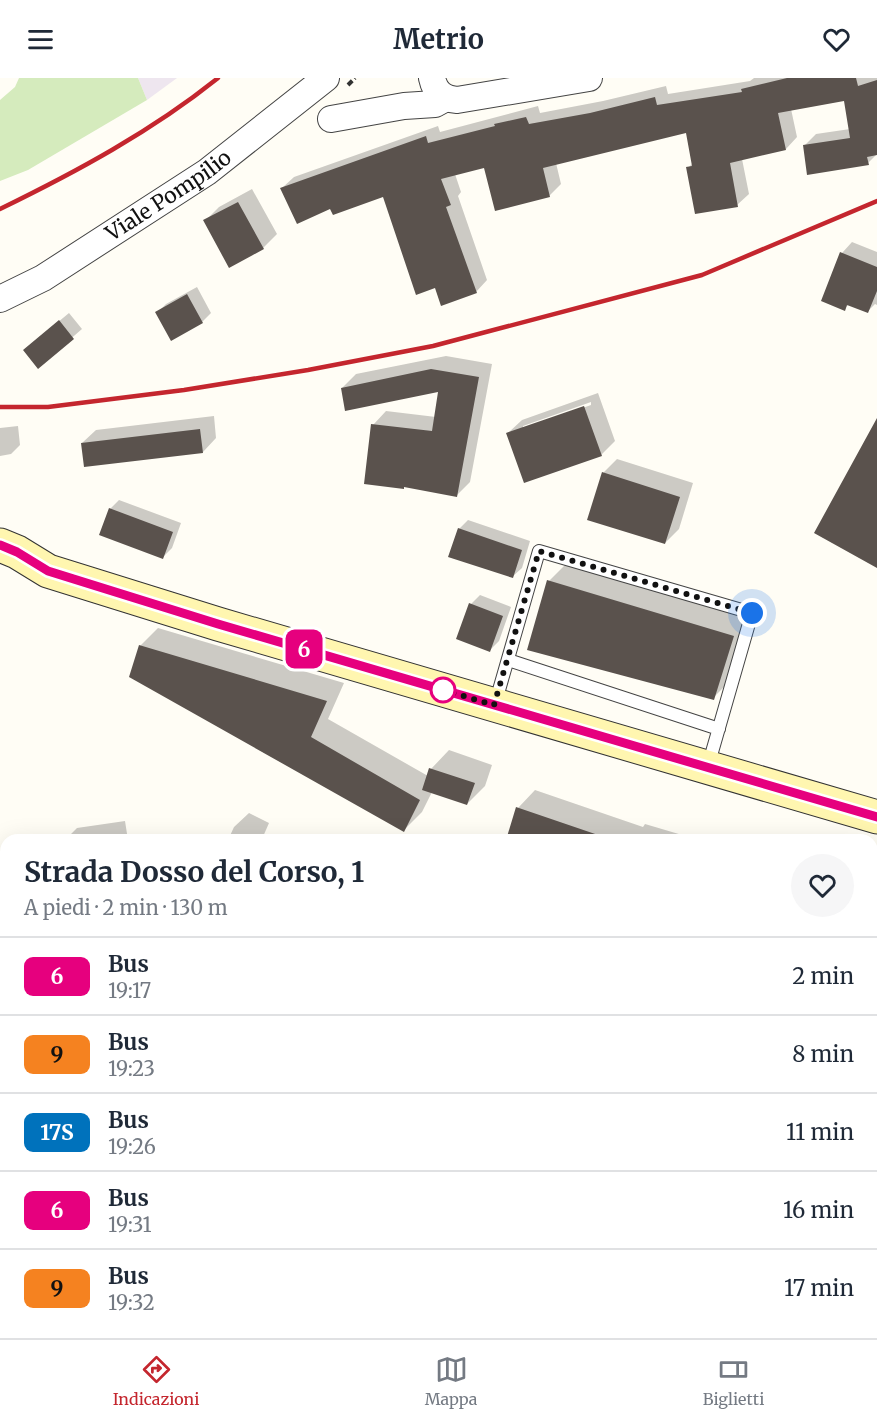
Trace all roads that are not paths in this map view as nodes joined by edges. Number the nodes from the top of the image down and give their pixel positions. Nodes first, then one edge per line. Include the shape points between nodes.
1 (326, 78) edge
2 (589, 78) edge
3 (436, 86) edge
4 (331, 119) dead end
5 (0, 299) edge
6 (0, 546) edge
7 (0, 568) edge
8 (48, 571) junction
9 (508, 660) junction
10 (494, 705) junction
11 (719, 729) junction
12 (707, 768) junction
13 (877, 817) edge

1 - 5 street, Viale Pompilio via 207,172 43,278
2 - 3 street via 457,100
3 - 4 street via 435,104
6 - 8 main road
7 - 8 main road
8 - 10 main road
9 - 10 lane
9 - 11 lane
9 - 11 lane via 539,551 752,613
10 - 12 main road
11 - 12 lane
12 - 13 main road

